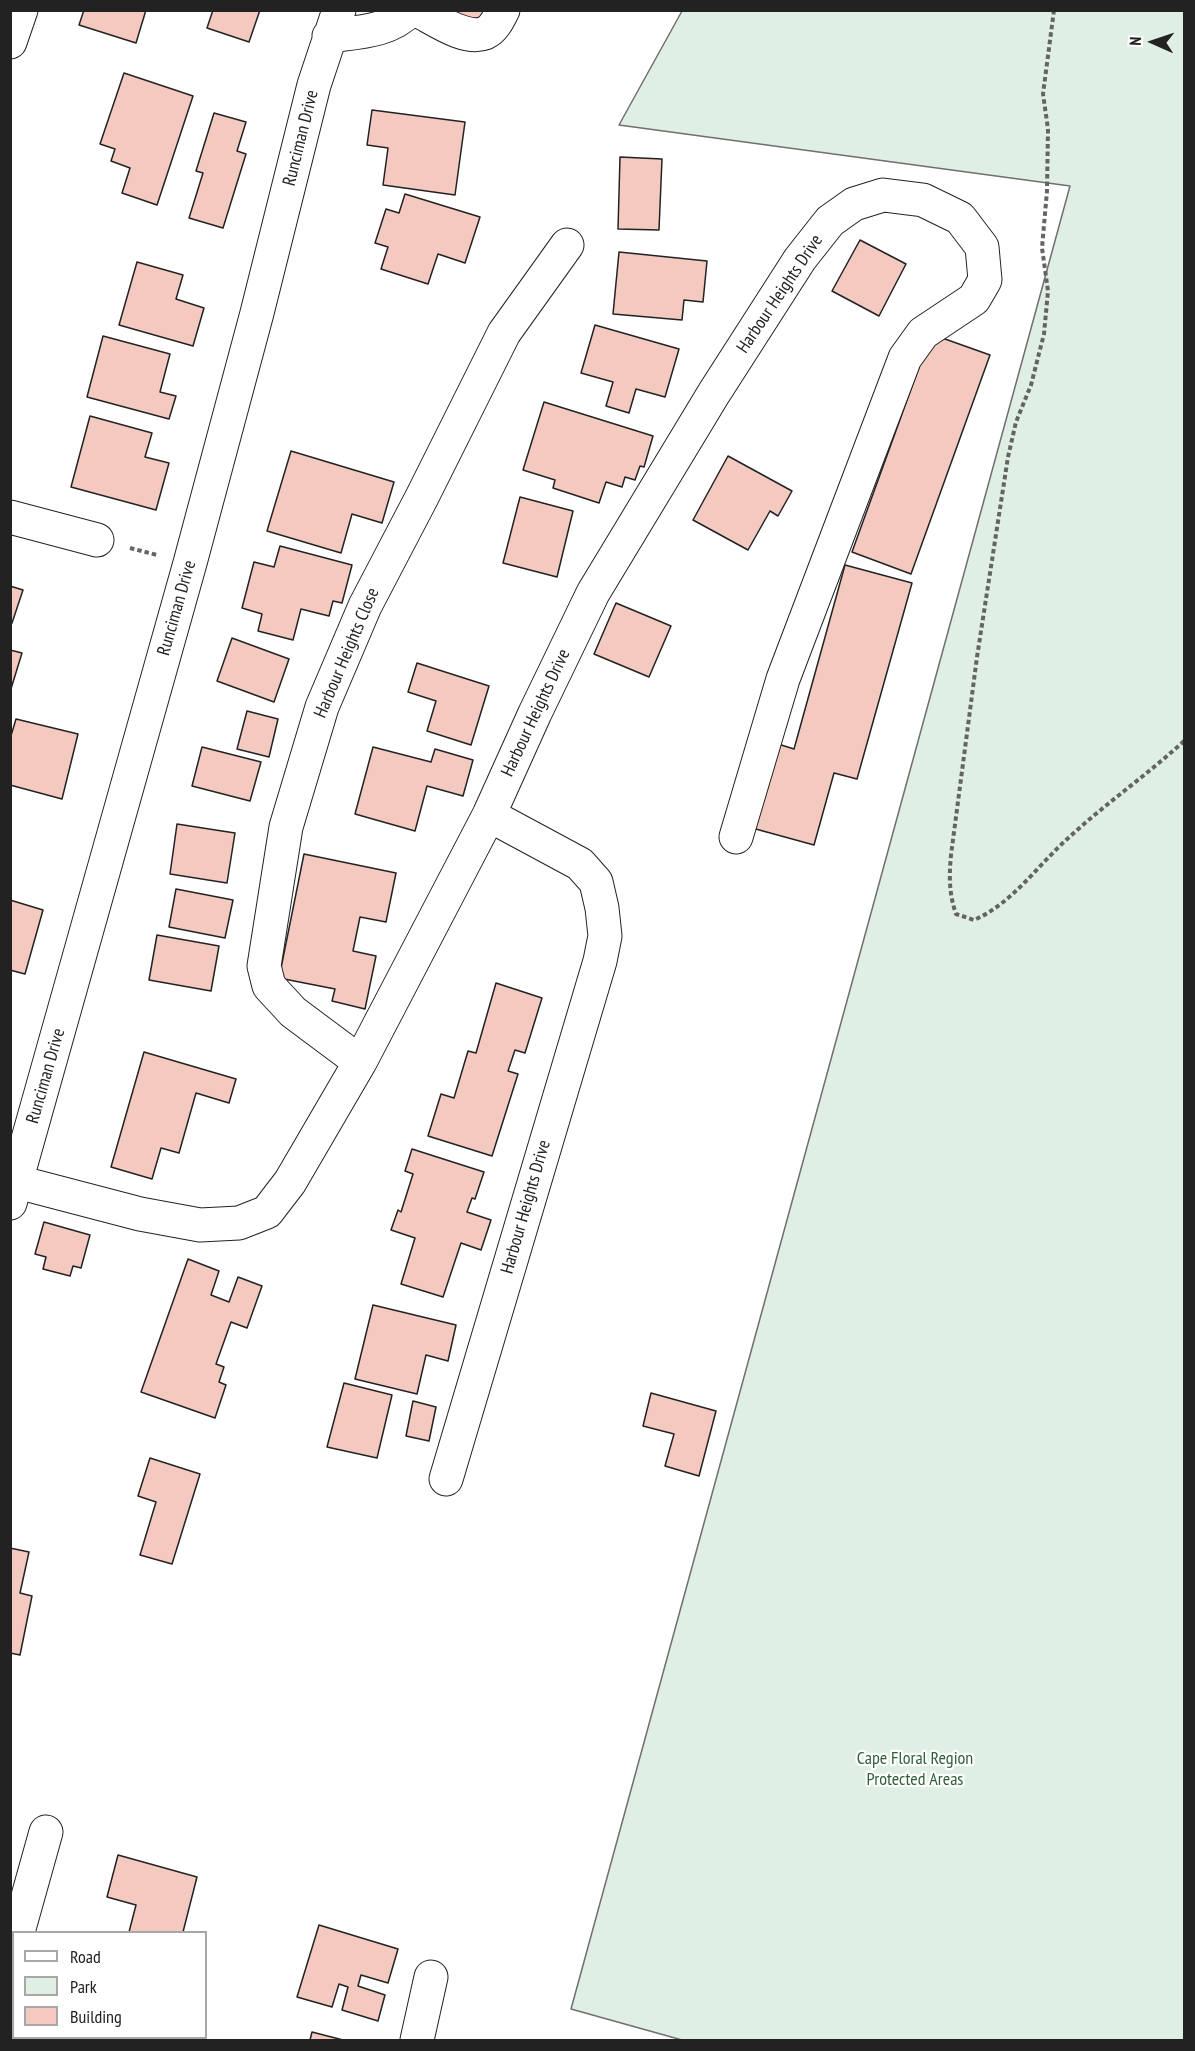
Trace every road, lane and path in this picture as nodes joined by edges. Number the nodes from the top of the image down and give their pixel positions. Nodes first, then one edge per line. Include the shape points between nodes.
1 (21, 10) edge
2 (410, 10) edge
3 (417, 10) edge
4 (503, 10) edge
5 (1054, 10) edge
6 (334, 23) edge
7 (10, 42) edge
8 (567, 245) dead end
9 (10, 517) edge
10 (97, 540) dead end
11 (1185, 741) edge
12 (489, 815) junction
13 (736, 837) dead end
14 (360, 1062) junction
15 (13, 1188) edge
16 (446, 1479) dead end
17 (46, 1832) dead end
18 (18, 1931) edge
19 (432, 1977) dead end
20 (417, 2040) edge

1 - 7 street
2 - 6 street via 402,19 386,26
3 - 4 street via 463,33 477,35 488,32
5 - 11 path via 1043,94 1048,129 1042,248 1048,291 1044,334 1008,457 951,855 949,883 956,914 974,920 990,913 1064,842
6 - 15 street, Runciman Drive via 314,85 190,563
8 - 14 street, Harbour Heights Close via 504,333 364,606 322,706 286,827 264,966 269,986 293,1012
9 - 10 street
12 - 13 street, Harbour Heights Drive via 593,593 800,259 830,221 854,204 883,195 923,200 960,218 982,248 985,280 974,299 923,333 905,358 783,679
12 - 14 street, Harbour Heights Drive
12 - 16 street, Harbour Heights Drive via 580,864 596,882 605,936
14 - 15 street, Harbour Heights Drive via 290,1182 267,1212 239,1223 200,1225
17 - 18 street
19 - 20 street

